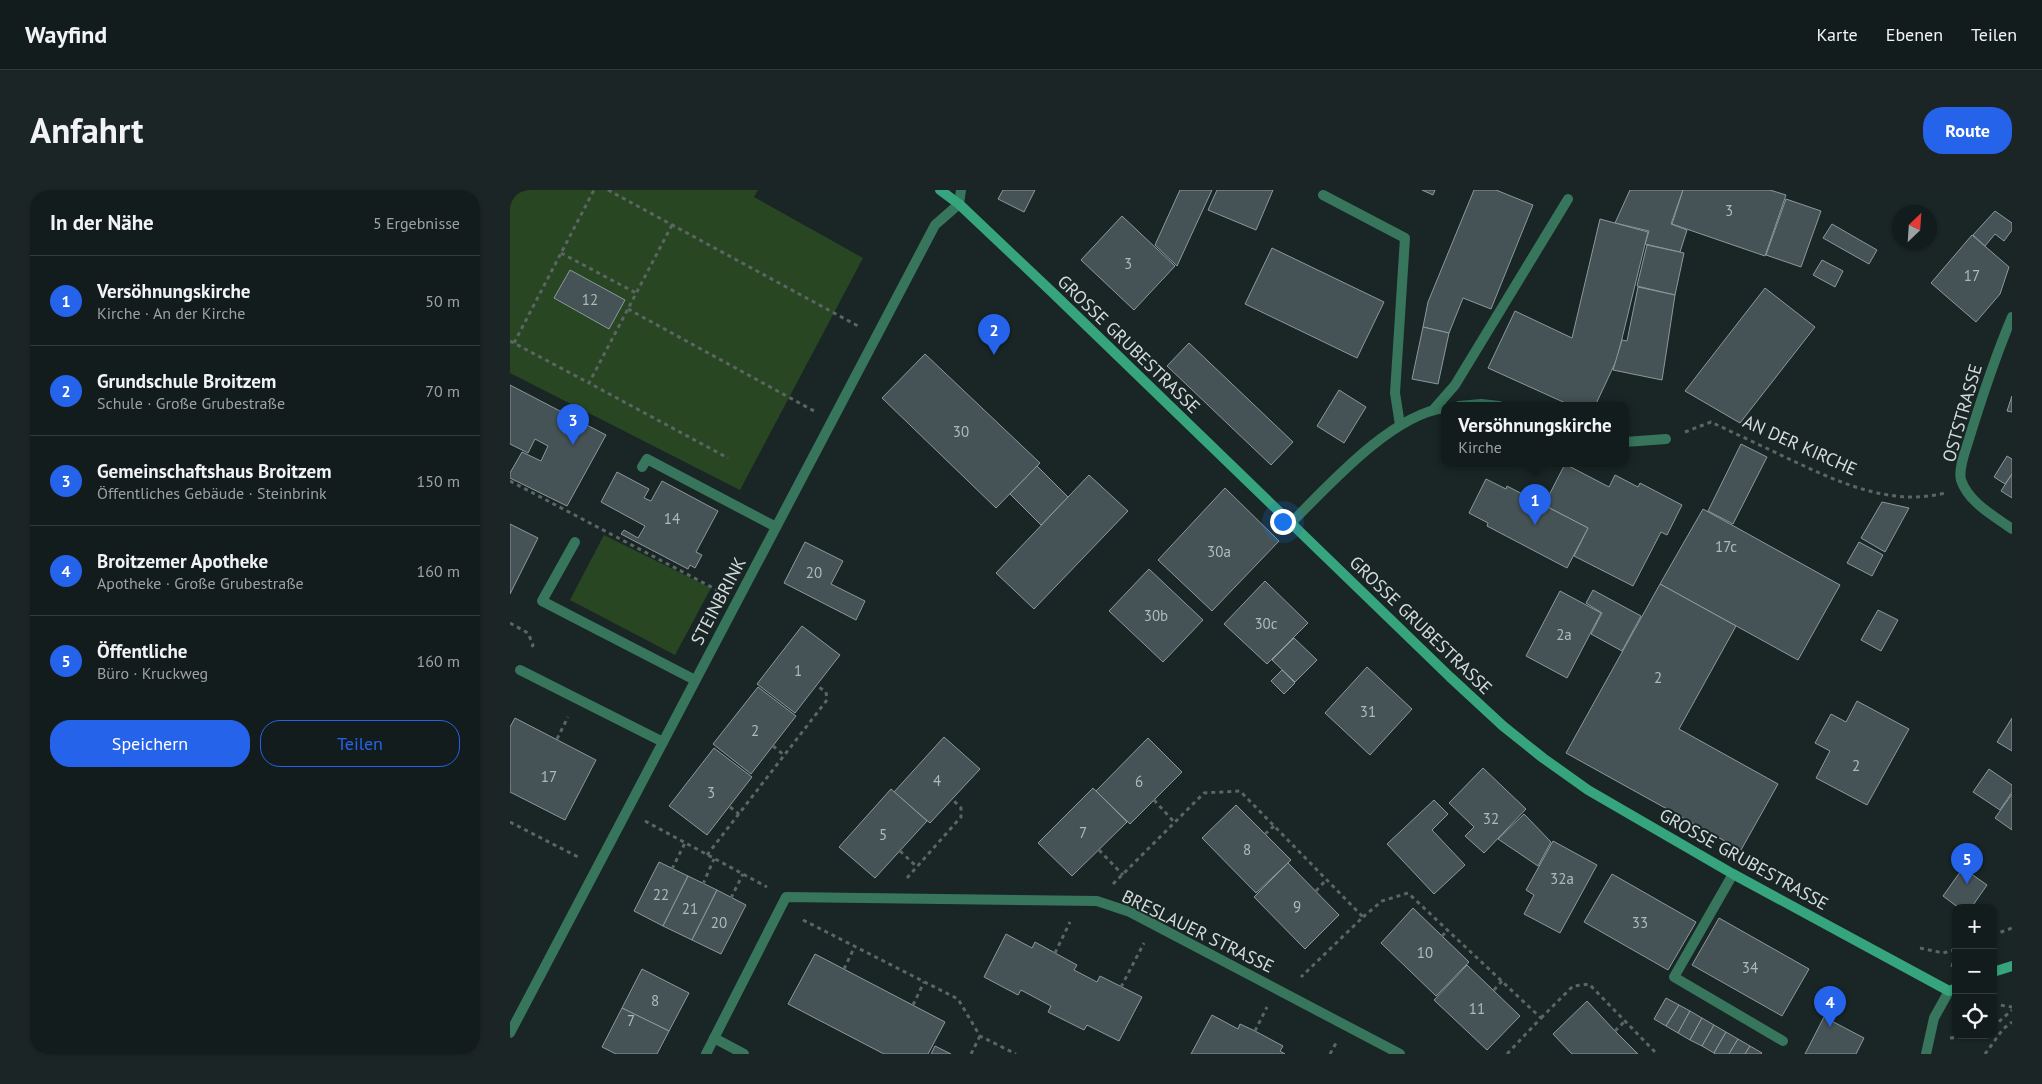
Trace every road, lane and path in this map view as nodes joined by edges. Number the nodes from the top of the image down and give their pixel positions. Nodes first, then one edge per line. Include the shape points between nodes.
1 (594, 190) edge
2 (608, 190) edge
3 (940, 190) edge
4 (961, 190) edge
5 (1323, 194) dead end
6 (1568, 199) dead end
7 (959, 204) junction
8 (672, 225) junction
9 (561, 253) junction
10 (636, 293) junction
11 (628, 309) junction
12 (2012, 317) edge
13 (876, 336) junction
14 (510, 341) edge
15 (514, 343) junction
16 (589, 384) junction
17 (1441, 408) edge
18 (1434, 409) junction
19 (832, 421) junction
20 (1400, 425) junction
21 (1666, 440) joint
22 (1629, 442) edge
23 (728, 458) dead end
24 (642, 467) dead end
25 (510, 481) edge
26 (1965, 488) junction
27 (1291, 523) junction
28 (776, 527) junction
29 (2012, 529) edge
30 (575, 542) dead end
31 (737, 600) junction
32 (510, 623) edge
33 (520, 670) joint
34 (695, 680) junction
35 (817, 686) dead end
36 (664, 742) junction
37 (773, 746) dead end
38 (784, 755) junction
39 (952, 799) dead end
40 (1154, 800) dead end
41 (730, 807) dead end
42 (626, 812) junction
43 (739, 814) junction
44 (510, 822) edge
45 (1175, 823) junction
46 (1274, 826) junction
47 (1265, 834) dead end
48 (685, 843) junction
49 (1098, 850) dead end
50 (900, 851) dead end
51 (707, 855) junction
52 (714, 859) junction
53 (598, 867) junction
54 (917, 867) junction
55 (672, 869) dead end
56 (742, 874) junction
57 (1733, 874) junction
58 (1123, 875) junction
59 (1326, 880) junction
60 (703, 884) dead end
61 (1316, 891) dead end
62 (786, 897) junction
63 (731, 898) dead end
64 (889, 899) junction
65 (1081, 901) junction
66 (1097, 901) junction
67 (780, 908) junction
68 (1363, 917) junction
69 (1155, 924) junction
70 (2012, 928) edge
71 (1448, 930) junction
72 (1997, 934) edge
73 (1442, 936) dead end
74 (855, 946) junction
75 (1918, 948) dead end
76 (1952, 951) edge
77 (1055, 953) dead end
78 (2012, 966) edge
79 (844, 969) dead end
80 (1997, 971) edge
81 (1502, 981) junction
82 (924, 982) junction
83 (1121, 987) dead end
84 (1494, 990) dead end
85 (1952, 990) edge
86 (1285, 992) junction
87 (913, 1005) dead end
88 (1997, 1005) edge
89 (2012, 1009) edge
90 (1541, 1018) junction
91 (1625, 1021) junction
92 (2012, 1022) edge
93 (1997, 1023) edge
94 (1615, 1031) dead end
95 (510, 1034) edge
96 (980, 1036) junction
97 (1952, 1037) edge
98 (714, 1038) junction
99 (1930, 1039) junction
100 (1783, 1041) dead end
101 (706, 1054) edge
102 (744, 1054) edge
103 (971, 1054) edge
104 (1016, 1054) edge
105 (1400, 1054) edge
106 (1507, 1054) edge
107 (1657, 1054) edge
108 (1926, 1054) edge
109 (1985, 1054) edge

1 - 9 path
2 - 8 path
3 - 7 street, GROSSE GRUBESTRASSE
4 - 7 street
5 - 20 street via 1405,238 1395,393
6 - 18 street via 1455,385
7 - 13 street, STEINBRINK via 935,225
7 - 27 street, GROSSE GRUBESTRASSE
8 - 10 path
8 - 13 path
9 - 10 path
9 - 15 path
10 - 11 path
11 - 16 path
11 - 19 path
12 - 26 street, OSTSTRASSE via 1986,381 1962,462 1960,477
13 - 19 street, STEINBRINK
14 - 15 path
15 - 16 path
16 - 23 path
17 - 18 street
18 - 20 street
19 - 28 street, STEINBRINK
20 - 27 street via 1354,461
21 - 22 street
21 - 26 path, AN DER KIRCHE via 1710,422 1834,480 1864,490 1933,496
24 - 28 street via 647,459
25 - 31 path
26 - 29 street, OSTSTRASSE via 1976,503
27 - 57 street, GROSSE GRUBESTRASSE via 1450,677 1543,758 1588,790
28 - 31 street, STEINBRINK
30 - 34 street via 542,602
31 - 34 street, STEINBRINK
32 - 33 path via 528,633 533,644
33 - 36 street
34 - 36 street, STEINBRINK
35 - 38 path via 826,692 827,700
36 - 42 street, STEINBRINK
37 - 38 path
38 - 43 path
39 - 54 path via 961,808 961,817
40 - 45 path
41 - 43 path
42 - 48 path
42 - 53 street, STEINBRINK
43 - 51 path
44 - 53 path
45 - 46 path via 1204,793 1240,791
45 - 58 path
46 - 47 path
46 - 59 path
48 - 51 path
48 - 55 path
49 - 58 path
50 - 54 path
51 - 52 path
52 - 56 path
52 - 60 path
53 - 95 street, STEINBRINK
54 - 64 path
56 - 62 path
56 - 63 path
57 - 85 street, GROSSE GRUBESTRASSE
57 - 100 street via 1674,977
58 - 66 path
59 - 61 path
59 - 68 path
62 - 64 street, BRESLAUER STRASSE
62 - 67 street
64 - 65 street, BRESLAUER STRASSE
65 - 66 street, BRESLAUER STRASSE
65 - 77 path
66 - 69 street, BRESLAUER STRASSE
67 - 74 path
67 - 98 street
68 - 71 path via 1382,900 1408,892
68 - 86 path
69 - 83 path
69 - 86 street, BRESLAUER STRASSE
70 - 72 path
71 - 73 path
71 - 81 path
74 - 79 path
74 - 82 path
75 - 76 path via 1943,953
78 - 80 street
81 - 84 path
81 - 90 path
82 - 87 path
82 - 96 path via 958,999
85 - 99 street via 1934,1018
86 - 105 street, BRESLAUER STRASSE
88 - 89 path
89 - 93 path
90 - 91 path via 1573,986 1589,984
90 - 106 path
91 - 94 path
91 - 107 path
92 - 109 path
96 - 103 path
96 - 104 path
97 - 99 path
98 - 101 street
98 - 102 street
99 - 108 street

